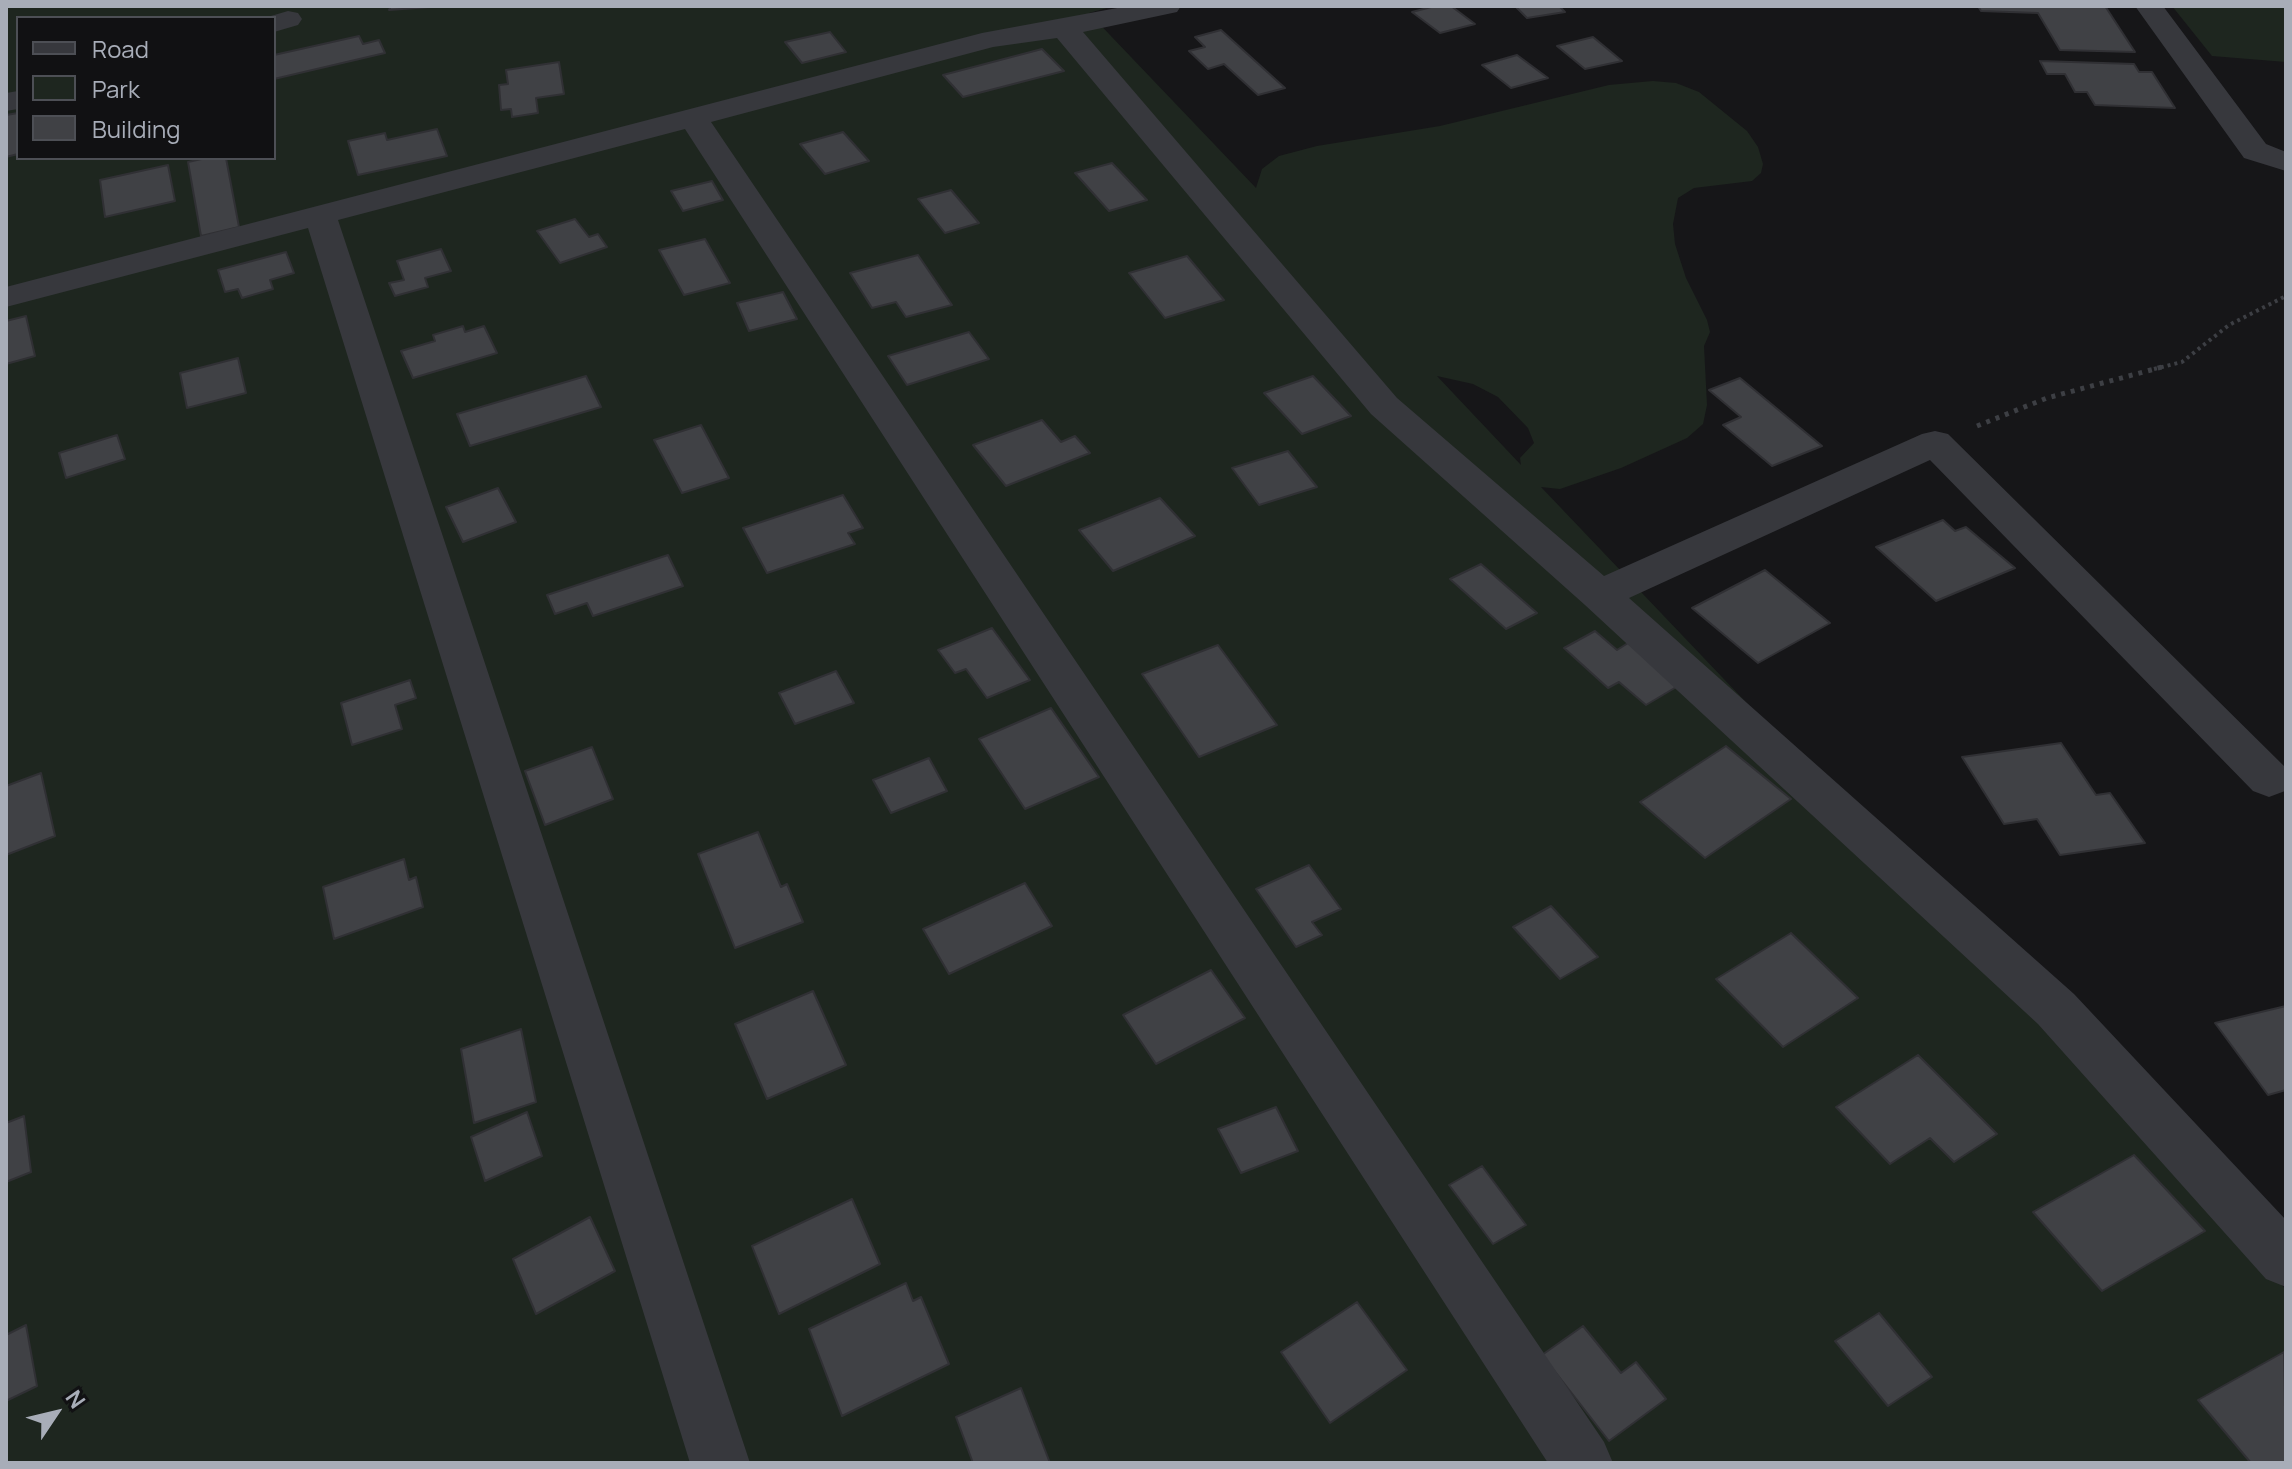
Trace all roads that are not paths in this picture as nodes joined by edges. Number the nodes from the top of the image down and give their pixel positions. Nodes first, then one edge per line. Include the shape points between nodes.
1 (1167, 6) edge
2 (2149, 6) edge
3 (1064, 28) junction
4 (693, 118) junction
5 (2286, 162) edge
6 (320, 216) junction
7 (6, 297) edge
8 (1599, 595) junction
9 (2269, 779) dead end
10 (2286, 1260) edge
11 (720, 1463) edge
12 (1583, 1463) edge

1 - 3 lane
2 - 5 lane via 2255,151
3 - 4 lane via 992,39
3 - 8 lane via 1384,406
4 - 6 lane
4 - 12 lane
6 - 7 lane
6 - 11 lane
8 - 9 lane via 1935,443
8 - 10 lane via 2056,1009

